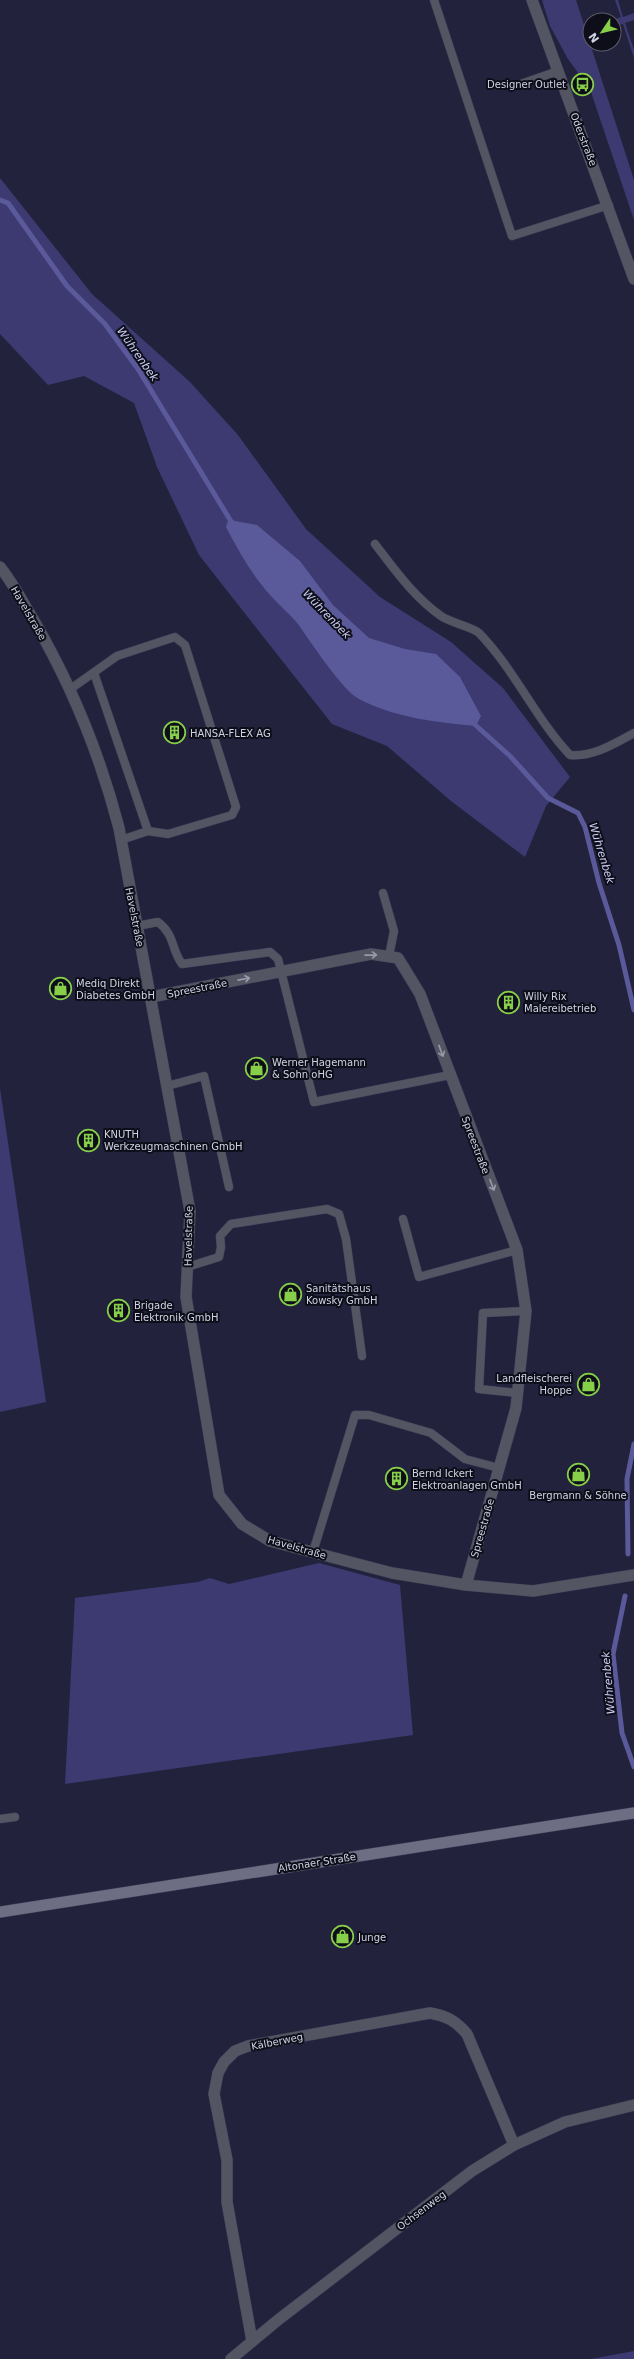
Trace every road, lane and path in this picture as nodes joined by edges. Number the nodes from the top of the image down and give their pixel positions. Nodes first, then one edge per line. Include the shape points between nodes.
1 (434, 0) edge
2 (532, 0) edge
3 (558, 71) junction
4 (518, 85) dead end
5 (609, 205) junction
6 (633, 274) edge
7 (375, 544) dead end
8 (0, 568) edge
9 (94, 673) junction
10 (69, 690) junction
11 (634, 733) edge
12 (148, 831) junction
13 (121, 840) junction
14 (383, 893) dead end
15 (137, 926) junction
16 (389, 956) junction
17 (280, 972) junction
18 (150, 997) junction
19 (450, 1075) junction
20 (167, 1086) junction
21 (229, 1187) dead end
22 (403, 1219) dead end
23 (517, 1250) junction
24 (187, 1267) junction
25 (526, 1311) junction
26 (362, 1356) dead end
27 (517, 1393) junction
28 (499, 1468) junction
29 (313, 1552) junction
30 (634, 1576) edge
31 (466, 1585) junction
32 (634, 1813) edge
33 (15, 1817) dead end
34 (0, 1819) edge
35 (0, 1912) edge
36 (634, 2105) edge
37 (514, 2145) junction
38 (252, 2342) junction
39 (231, 2359) edge

1 - 5 lane via 512,236
2 - 3 street, Oderstraße
3 - 4 lane
3 - 5 street, Oderstraße
5 - 6 street, Oderstraße
7 - 11 lane via 413,593 453,624 477,631 501,656 543,721 570,755 584,756
8 - 10 street, Havelstraße via 10,579 52,652
9 - 10 lane
9 - 12 lane
9 - 12 lane via 117,656 175,637 185,645 236,807 232,815 168,834
10 - 13 street, Havelstraße via 107,782
12 - 13 lane
13 - 15 street, Havelstraße
14 - 16 lane via 394,931
15 - 17 lane via 158,922 168,930 177,958 182,964 270,952 278,959
15 - 18 street, Havelstraße
17 -> 16 street, Spreestraße via 371,954
16 -> 19 street, Spreestraße via 398,958 420,994
18 -> 17 street, Spreestraße
17 - 19 lane via 314,1102
18 - 20 street, Havelstraße
19 -> 23 street, Spreestraße
20 - 21 lane via 204,1076
20 - 24 street, Havelstraße via 190,1211
22 - 23 lane via 419,1277
23 - 25 street, Spreestraße
24 - 26 lane via 219,1257 220,1236 231,1224 327,1209 339,1214 346,1239
24 - 29 street, Havelstraße via 186,1297 219,1495 242,1524 259,1535 270,1541
25 - 27 street, Spreestraße
25 - 27 lane via 483,1313 479,1389
27 - 28 street, Spreestraße via 516,1408
28 - 29 lane via 465,1459 431,1433 369,1415 355,1415
28 - 31 street, Spreestraße
29 - 31 street, Havelstraße via 392,1573
30 - 31 street, Havelstraße via 533,1590
32 - 35 main road, Altonaer Straße
33 - 34 lane
36 - 37 street, Ochsenweg via 565,2122
37 - 38 street, Ochsenweg via 472,2171
37 - 38 street, Kälberweg via 467,2034 446,2016 430,2012 248,2046 235,2051 218,2072 214,2094 227,2160 227,2202
38 - 39 street, Ochsenweg

